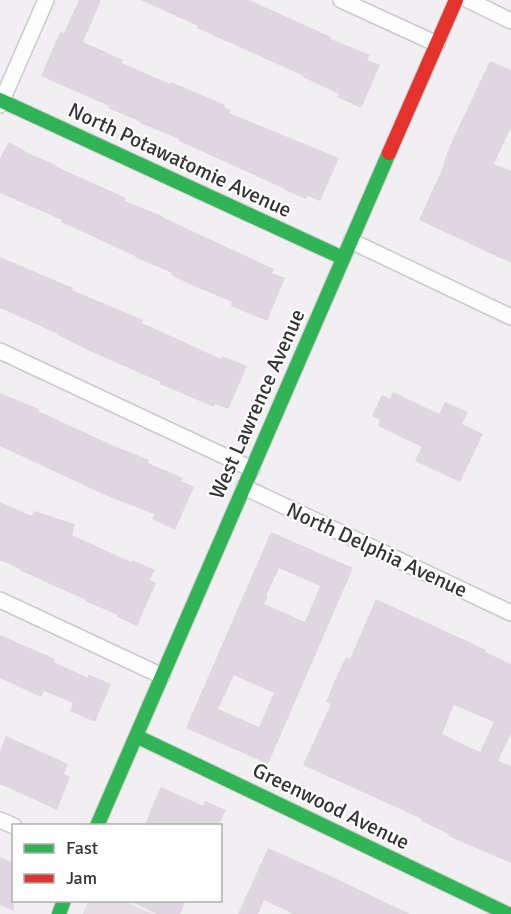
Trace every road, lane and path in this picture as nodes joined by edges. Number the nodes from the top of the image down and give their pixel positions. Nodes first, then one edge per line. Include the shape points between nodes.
1 (46, 0) edge
2 (341, 0) edge
3 (456, 0) edge
4 (468, 0) edge
5 (511, 21) edge
6 (437, 44) junction
7 (1, 102) edge
8 (351, 241) junction
9 (343, 258) junction
10 (511, 317) edge
11 (0, 351) edge
12 (252, 469) junction
13 (244, 487) junction
14 (0, 600) edge
15 (511, 613) edge
16 (162, 676) junction
17 (136, 736) junction
18 (97, 824) edge
19 (508, 914) edge

1 - 7 street
2 - 6 street
3 - 6 main road, West Lawrence Avenue
4 - 5 street
6 - 8 main road, West Lawrence Avenue
7 - 9 main road, North Potawatomie Avenue
8 - 9 main road, West Lawrence Avenue
8 - 10 street
9 - 12 main road, West Lawrence Avenue
11 - 12 street
12 - 13 main road, West Lawrence Avenue
13 - 15 street, North Delphia Avenue
13 - 16 main road, West Lawrence Avenue
14 - 16 street
16 - 17 main road, West Lawrence Avenue
17 - 18 main road, West Lawrence Avenue
17 - 19 main road, Greenwood Avenue

